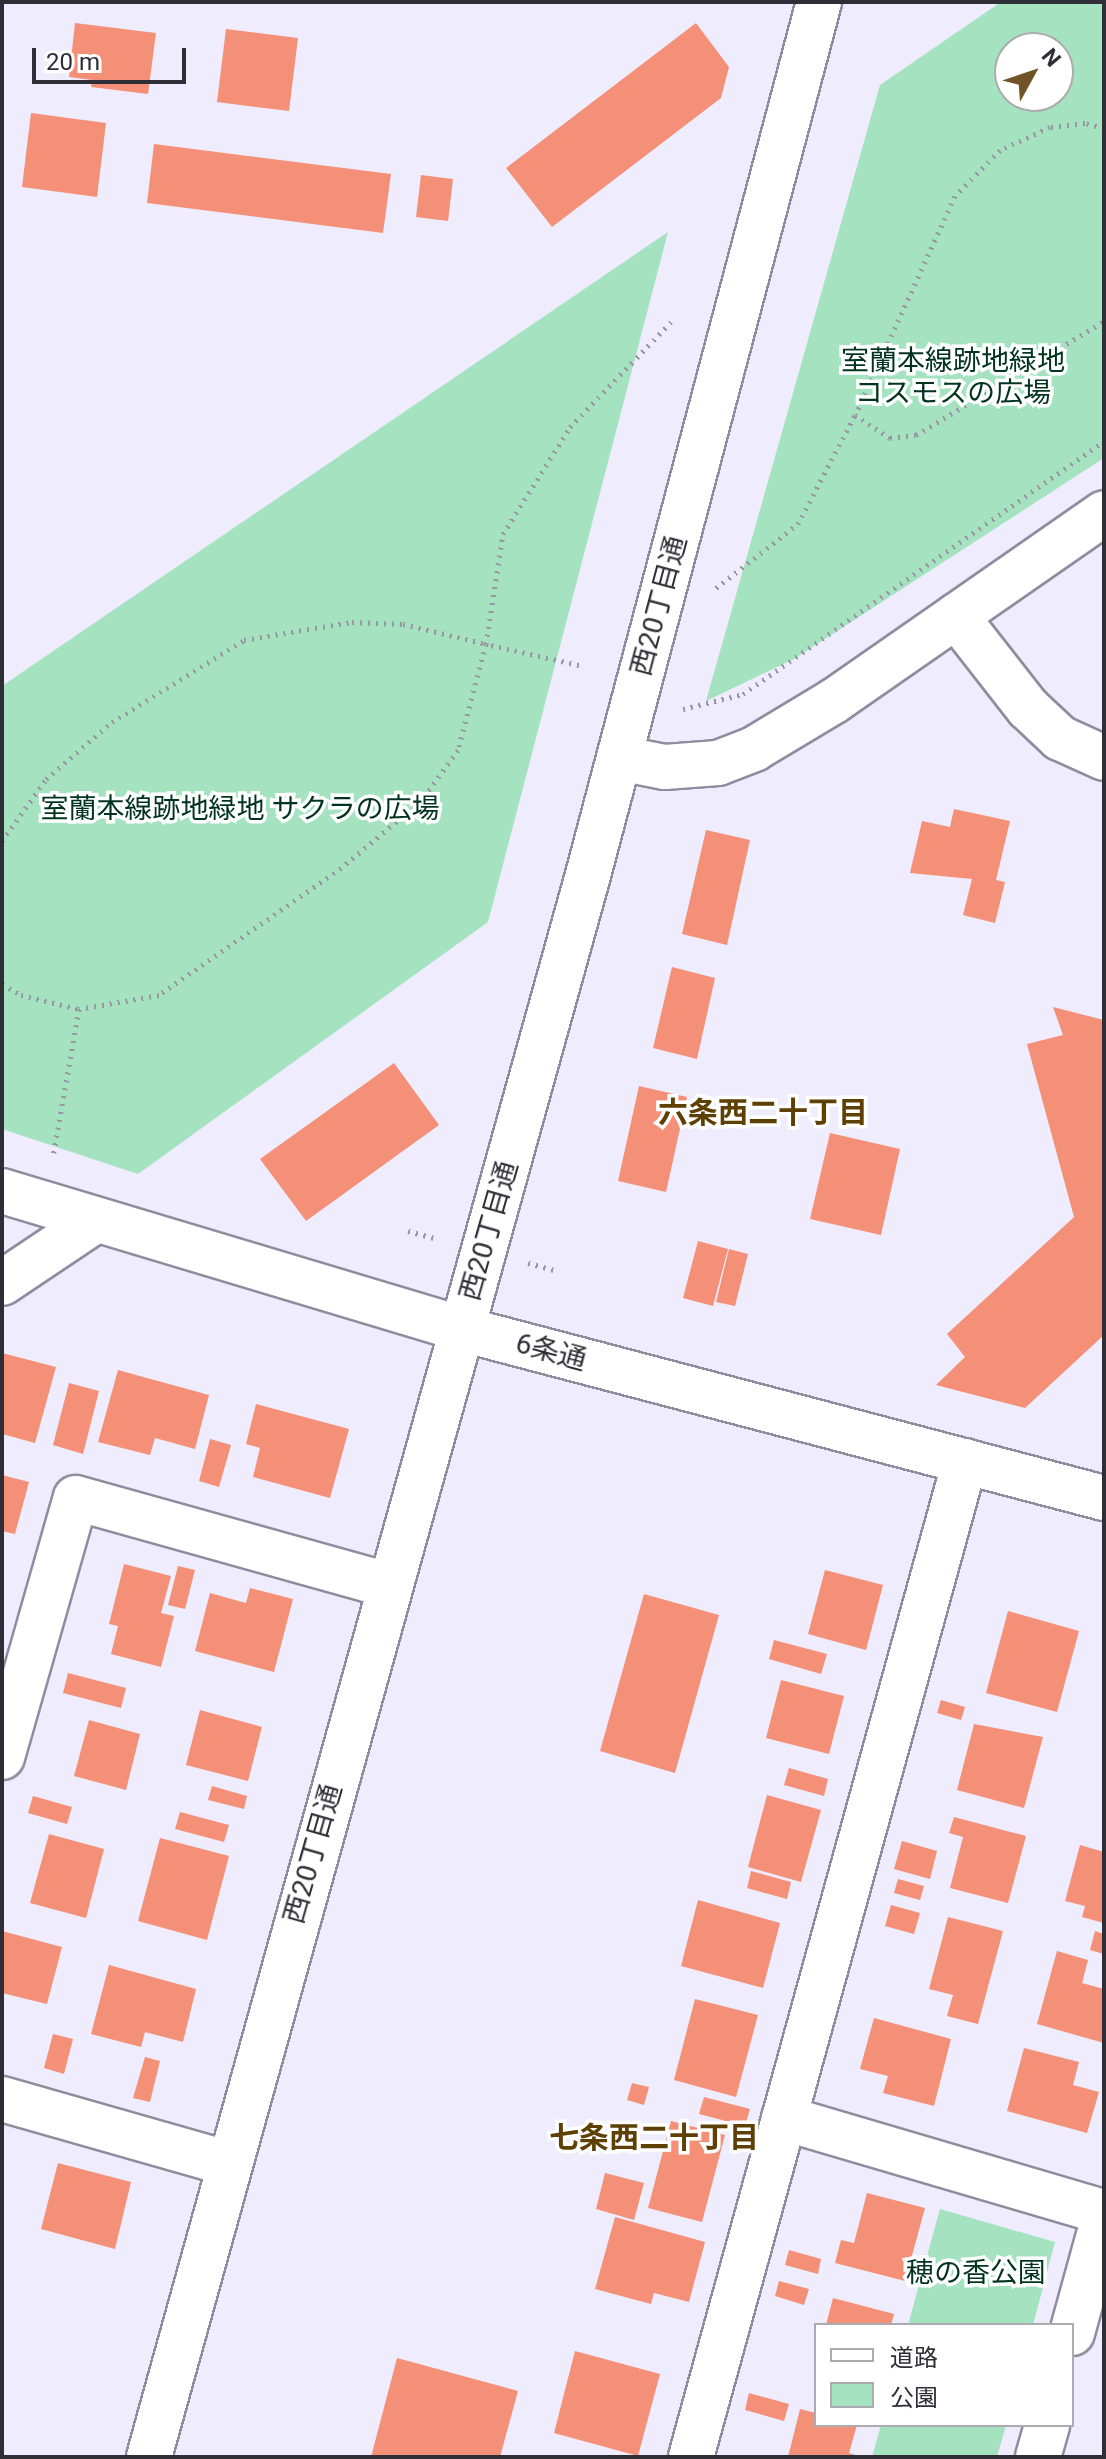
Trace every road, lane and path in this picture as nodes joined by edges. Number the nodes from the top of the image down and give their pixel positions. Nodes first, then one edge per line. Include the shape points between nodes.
1 (819, 2) edge
2 (1104, 128) edge
3 (1104, 321) edge
4 (671, 322) dead end
5 (855, 415) junction
6 (1104, 441) edge
7 (1104, 513) edge
8 (715, 588) dead end
9 (956, 616) junction
10 (486, 644) junction
11 (579, 665) dead end
12 (681, 710) dead end
13 (619, 758) junction
14 (1104, 758) edge
15 (2, 841) edge
16 (2, 984) edge
17 (79, 1009) junction
18 (51, 1161) dead end
19 (2, 1191) edge
20 (93, 1222) junction
21 (2, 1283) edge
22 (462, 1329) junction
23 (965, 1461) junction
24 (1104, 1498) edge
25 (387, 1585) junction
26 (2, 1757) edge
27 (2, 2099) edge
28 (784, 2118) junction
29 (227, 2163) junction
30 (1104, 2214) edge
31 (1074, 2326) edge
32 (1046, 2427) edge
33 (149, 2457) edge
34 (691, 2457) edge
35 (1038, 2457) edge

1 - 13 street, 西20丁目通
2 - 5 path via 1085,123 1050,127 1000,150 955,196
3 - 5 path via 916,435 890,438
4 - 10 path via 570,427 528,487 503,534
5 - 8 path via 798,524
6 - 12 path via 743,694
7 - 9 street
9 - 13 street via 754,749 718,763 665,767
9 - 14 street via 1028,708 1060,738
10 - 11 path
10 - 15 path via 403,624 352,622 244,640 112,722 46,779
10 - 17 path via 458,750 421,801 341,868 159,995
13 - 22 street, 西20丁目通
16 - 17 path via 21,995
17 - 18 path
19 - 20 street, 6条通
20 - 21 street
20 - 22 street, 6条通
22 - 23 street, 6条通
22 - 25 street, 西20丁目通
23 - 24 street, 6条通
23 - 28 street
25 - 26 street via 76,1498
25 - 29 street, 西20丁目通
27 - 29 street
28 - 30 street
28 - 34 street
29 - 33 street, 西20丁目通
30 - 31 street
32 - 35 street

